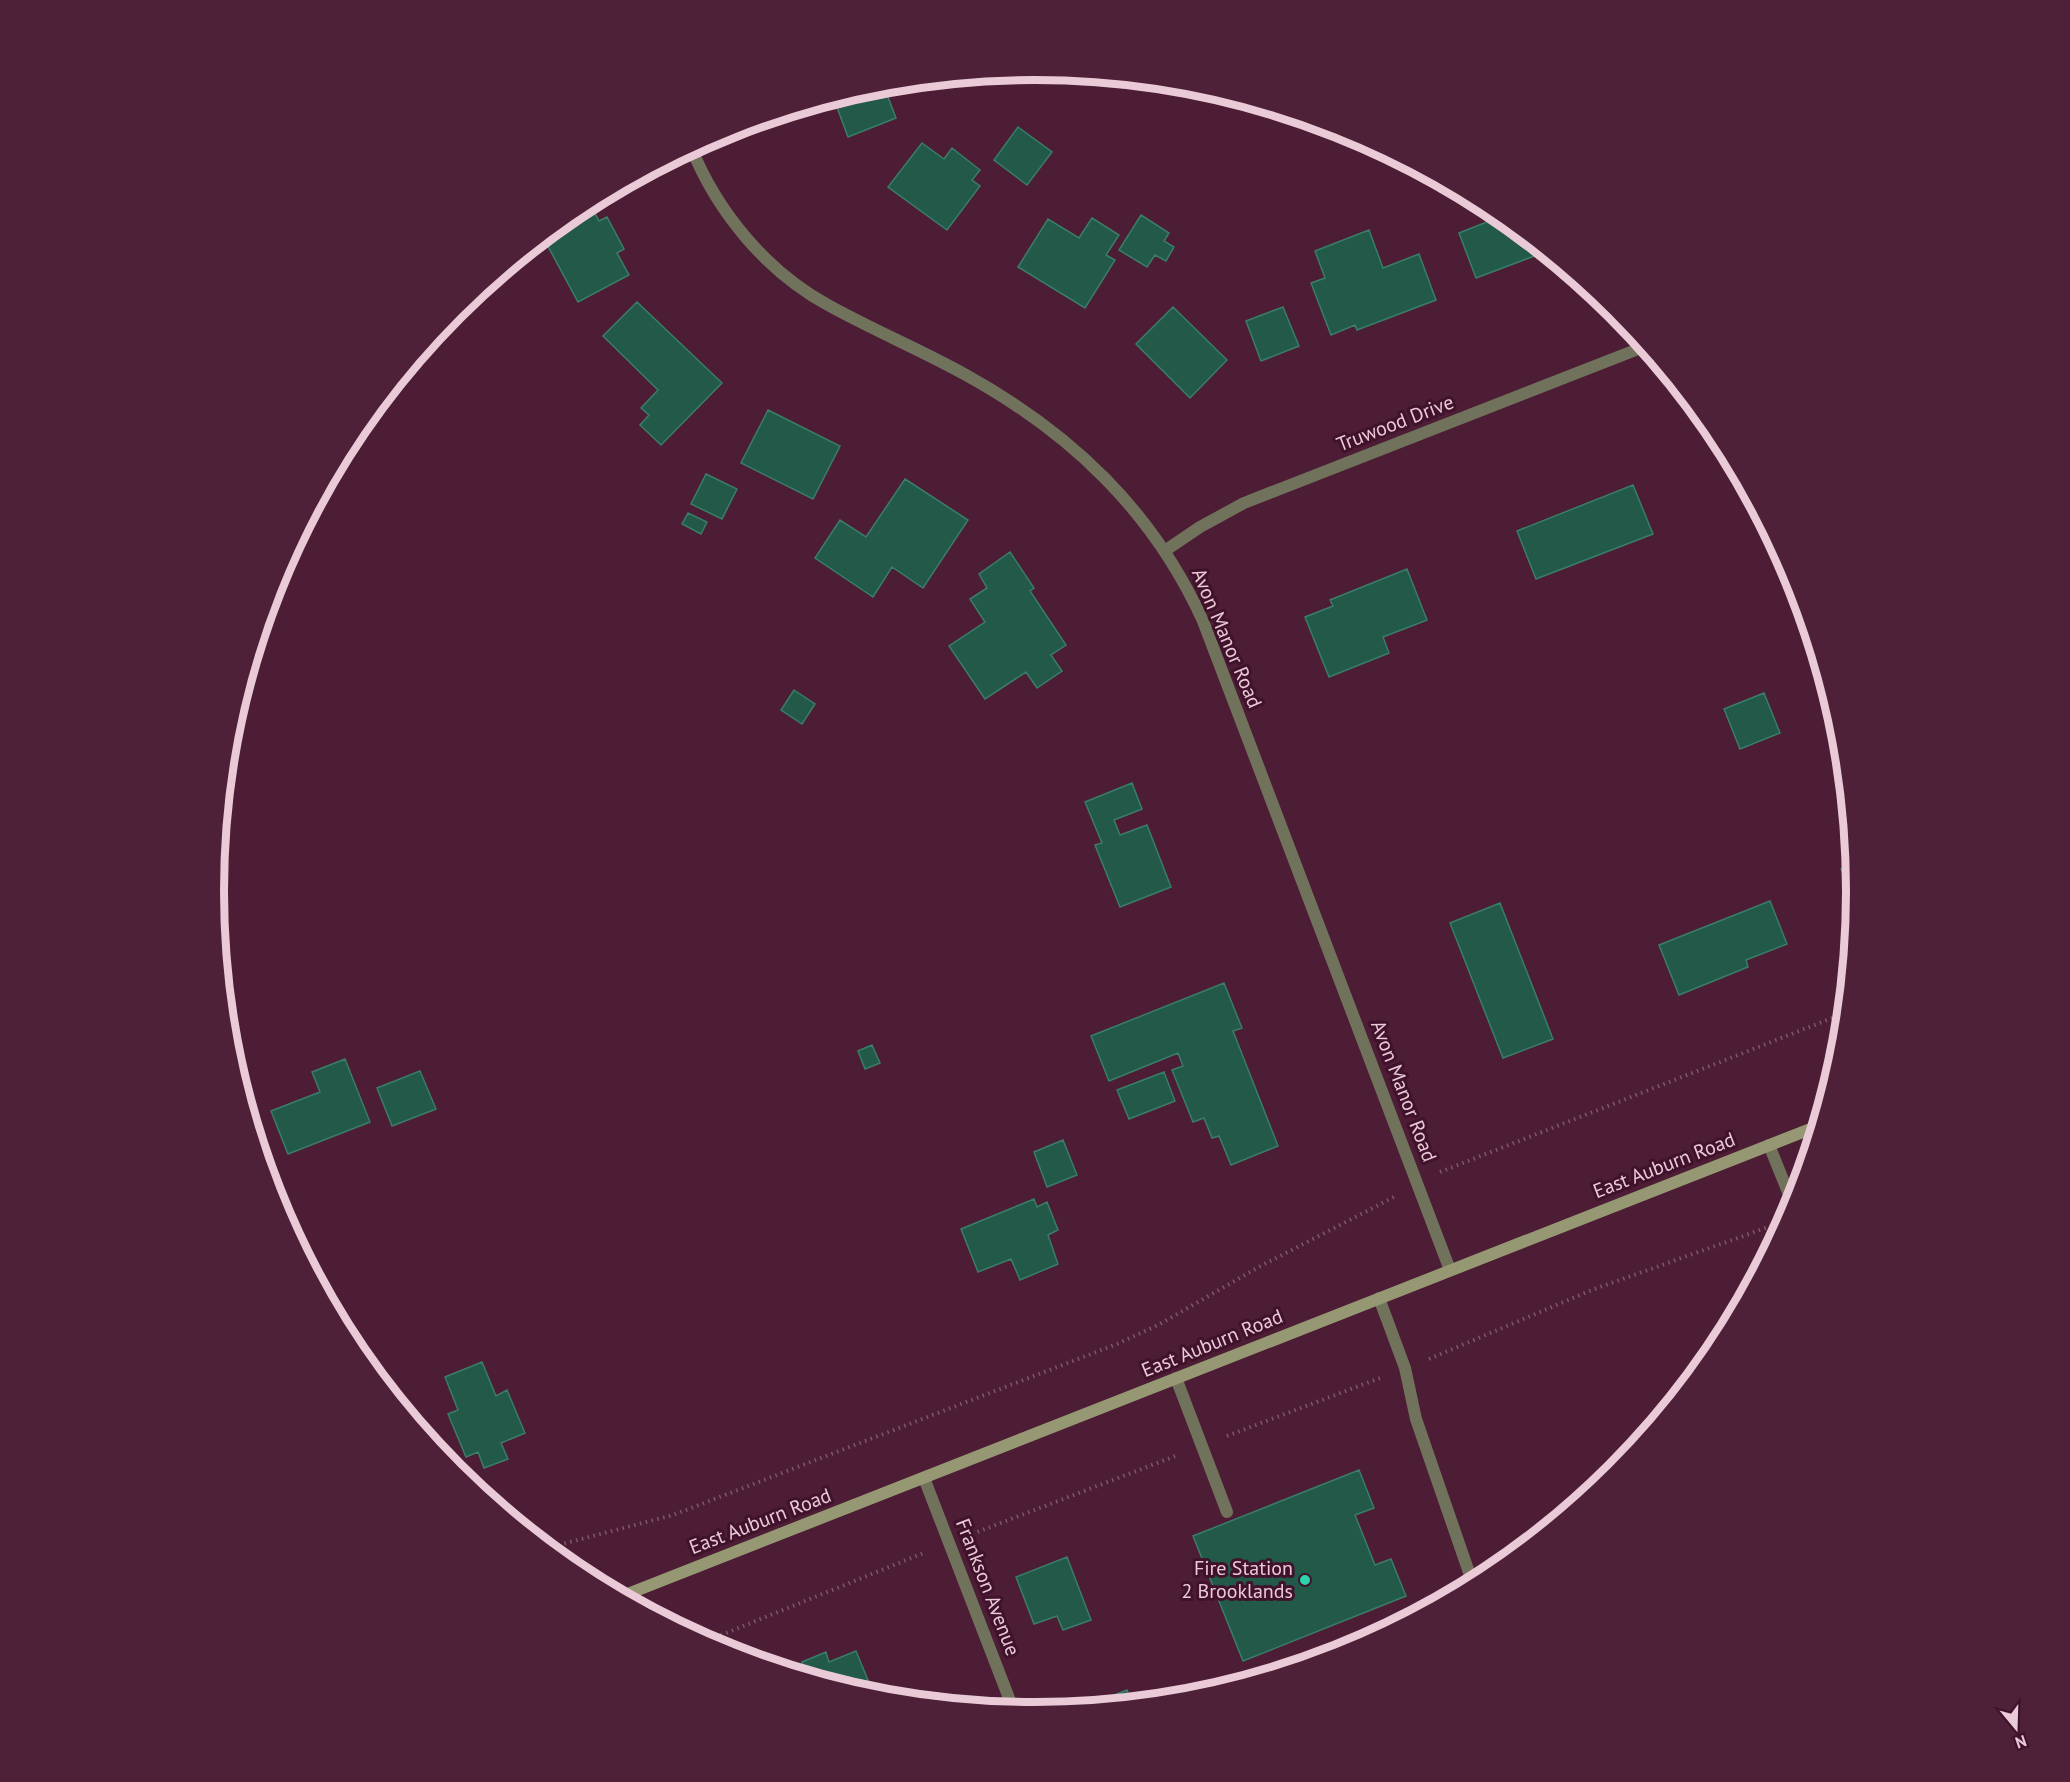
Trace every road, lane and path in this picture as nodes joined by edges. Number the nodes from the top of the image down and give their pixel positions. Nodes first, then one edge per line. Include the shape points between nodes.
1 (695, 154) edge
2 (1638, 349) edge
3 (1166, 550) junction
4 (1837, 1016) edge
5 (1810, 1129) edge
6 (1769, 1145) junction
7 (1447, 1168) dead end
8 (1788, 1193) edge
9 (1386, 1201) dead end
10 (1765, 1228) dead end
11 (1450, 1270) junction
12 (1379, 1298) junction
13 (1405, 1368) junction
14 (1176, 1378) junction
15 (1202, 1446) junction
16 (924, 1478) junction
17 (1227, 1512) dead end
18 (983, 1530) dead end
19 (556, 1546) edge
20 (914, 1558) dead end
21 (1470, 1576) edge
22 (628, 1594) edge
23 (716, 1637) edge
24 (1010, 1702) edge

1 - 3 street, Avon Manor Road via 728,213 750,243 780,272 828,305 966,375 1054,431 1125,498
2 - 3 street, Truwood Drive via 1244,503
3 - 11 street, Avon Manor Road via 1203,621
4 - 7 path
5 - 6 main road, East Auburn Road
6 - 8 street
6 - 11 main road, East Auburn Road
9 - 19 path via 1117,1344 673,1515
10 - 13 path via 1592,1290
11 - 12 main road, East Auburn Road
12 - 13 street
12 - 14 main road, East Auburn Road
13 - 15 path
13 - 21 street via 1416,1419
14 - 15 street
14 - 16 main road, East Auburn Road
15 - 17 street
15 - 18 path
16 - 22 main road, East Auburn Road
16 - 24 street, Frankson Avenue
20 - 23 path

